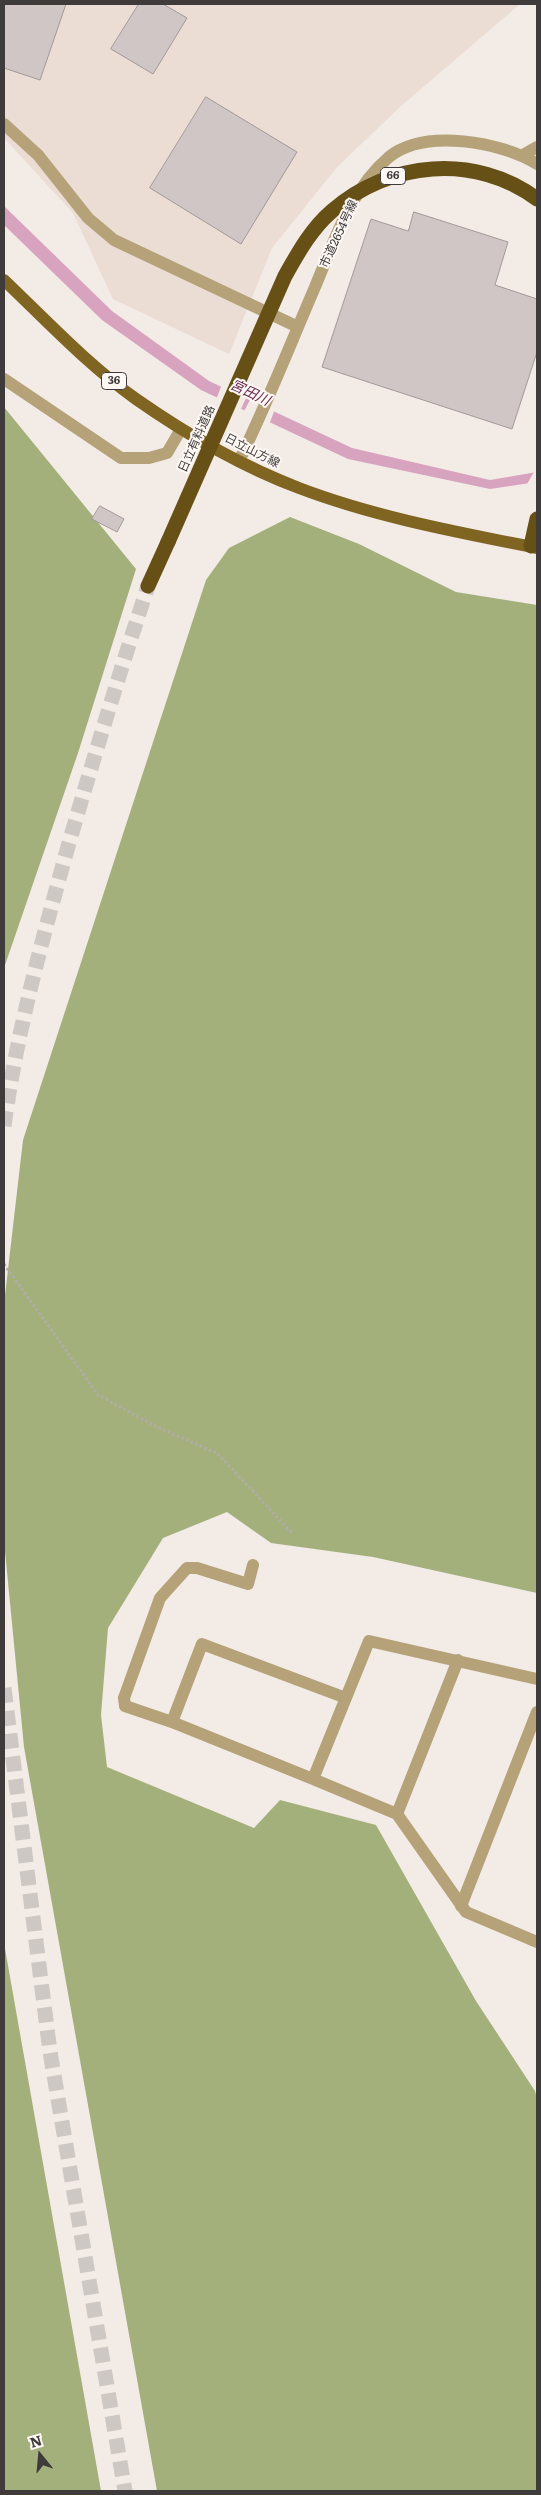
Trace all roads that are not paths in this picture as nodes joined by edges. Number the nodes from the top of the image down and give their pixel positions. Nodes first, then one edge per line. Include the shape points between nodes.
1 (4, 124) edge
2 (537, 147) edge
3 (523, 155) junction
4 (537, 164) edge
5 (537, 199) edge
6 (4, 280) edge
7 (298, 327) junction
8 (4, 379) edge
9 (181, 430) junction
10 (239, 461) junction
11 (537, 519) edge
12 (534, 547) edge
13 (148, 586) tunnel mouth
14 (253, 1565) dead end
15 (458, 1660) junction
16 (537, 1679) edge
17 (346, 1698) junction
18 (537, 1712) edge
19 (172, 1722) junction
20 (313, 1779) junction
21 (397, 1814) junction
22 (461, 1906) junction
23 (537, 1942) edge

1 - 7 street via 38,156 88,218 114,240
2 - 3 street
3 - 4 street, 市道2654号線
3 - 7 street, 市道2654号線 via 466,142 438,141 412,146 391,156 372,174 348,211
5 - 13 highway, 日立有料道路 / 66, bridge via 508,182 473,171 434,169 401,173 371,185 331,211 308,237 285,276
6 - 9 main road, 日立山方線 / 36 via 105,374
7 - 10 street, 市道2654号線
8 - 9 street via 120,458 148,458 167,453
9 - 10 main road, 日立山方線 / 36
10 - 12 main road, 日立山方線 / 36 via 300,488 354,506
11 - 12 highway
14 - 19 street via 248,1584 197,1568 187,1568 160,1598 124,1698 125,1706
15 - 16 street
15 - 17 street via 370,1641
15 - 21 street
17 - 19 street via 202,1644
17 - 20 street
18 - 22 street
19 - 20 street
20 - 21 street
21 - 22 street
22 - 23 street via 466,1912

